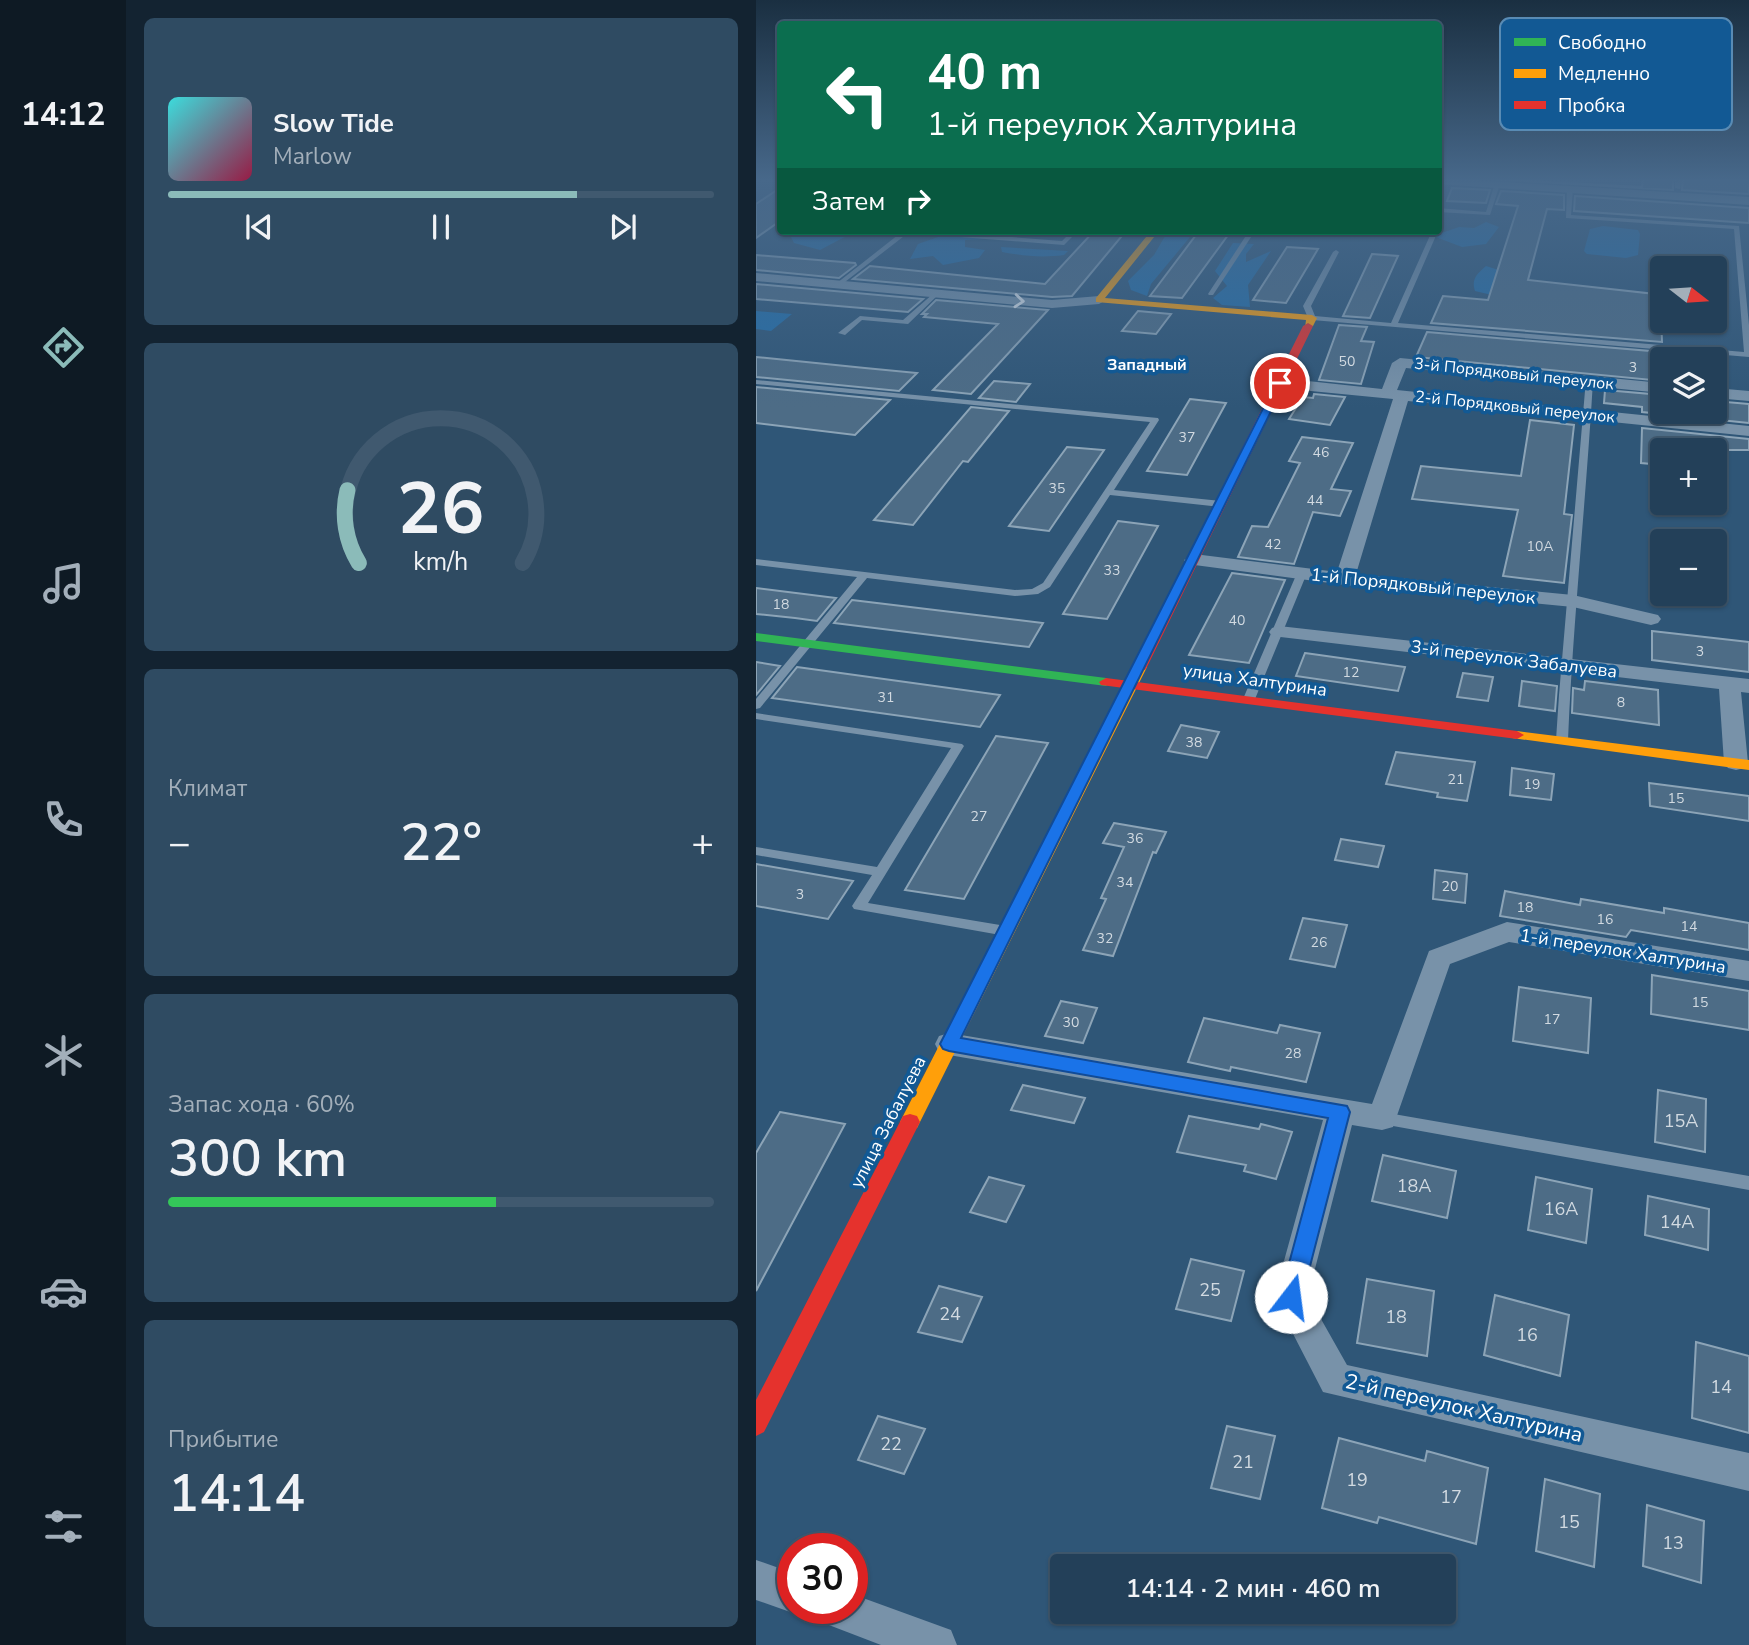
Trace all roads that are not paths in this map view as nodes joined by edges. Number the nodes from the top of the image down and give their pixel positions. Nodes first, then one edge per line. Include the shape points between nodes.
1 (877, 255) edge
2 (1135, 255) edge
3 (1237, 255) edge
4 (1335, 255) edge
5 (1425, 255) edge
6 (1739, 255) edge
7 (756, 277) edge
8 (839, 285) junction
9 (936, 293) junction
10 (1211, 294) dead end
11 (1099, 300) junction
12 (1312, 318) junction
13 (1394, 325) junction
14 (842, 333) dead end
15 (1589, 381) junction
16 (756, 383) edge
17 (1280, 383) junction
18 (1650, 387) edge
19 (1727, 394) edge
20 (1395, 395) junction
21 (1749, 396) edge
22 (1587, 415) junction
23 (1749, 431) edge
24 (1110, 492) junction
25 (1221, 504) junction
26 (1194, 560) junction
27 (756, 562) edge
28 (1302, 573) junction
29 (864, 575) junction
30 (1345, 579) junction
31 (1573, 601) junction
32 (1651, 619) dead end
33 (1279, 632) junction
34 (756, 637) edge
35 (807, 644) junction
36 (1565, 664) junction
37 (1132, 684) junction
38 (1739, 685) edge
39 (1249, 699) junction
40 (756, 706) edge
41 (756, 716) edge
42 (1562, 740) junction
43 (1742, 764) edge
44 (756, 851) edge
45 (880, 872) junction
46 (1007, 931) junction
47 (1749, 971) edge
48 (949, 1044) junction
49 (1340, 1112) junction
50 (1382, 1118) junction
51 (1749, 1183) edge
52 (756, 1424) edge
53 (1749, 1472) edge
54 (756, 1580) edge
55 (777, 1587) edge
56 (868, 1620) edge
57 (936, 1645) edge

1 - 8 lane
2 - 11 street
3 - 10 lane
4 - 12 lane via 1307,306
5 - 13 lane
6 - 13 lane via 1748,355
7 - 8 street
8 - 9 street
9 -> 11 street via 1052,304
9 - 14 lane via 905,322 860,318
11 - 12 street
12 - 13 lane
12 - 17 street, улица Забалуева
15 - 18 street, 3-й Порядковый переулок
15 - 20 street, 3-й Порядковый переулок via 1400,363
15 - 22 lane
16 - 24 lane via 1154,420
17 - 20 street, 2-й Порядковый переулок
17 - 25 street, улица Забалуева
19 - 21 street
20 - 22 street, 2-й Порядковый переулок
20 - 30 street
22 - 23 street, 2-й Порядковый переулок
22 - 31 lane
24 - 25 lane
24 - 29 lane via 1048,585 1034,592
25 - 26 street, улица Забалуева
26 - 28 street, 1-й Порядковый переулок
26 - 37 street, улица Забалуева
27 - 29 lane
28 - 30 street, 1-й Порядковый переулок
28 - 33 lane
29 - 35 lane
30 - 31 street, 1-й Порядковый переулок
31 - 32 street, 1-й Порядковый переулок
31 - 36 lane
33 - 36 street, 3-й переулок Забалуева
33 - 39 lane
34 - 35 street, улица Халтурина
35 - 37 street, улица Халтурина
35 - 40 lane
36 - 38 street, 3-й переулок Забалуева
36 - 42 lane
37 - 39 street, улица Халтурина
37 - 46 street, улица Забалуева
38 - 43 street
39 - 42 street, улица Халтурина
41 - 45 lane via 958,746
42 - 43 street, улица Халтурина
44 - 45 lane
45 - 46 lane via 859,906
46 - 48 street, улица Забалуева
47 - 50 street, 1-й переулок Халтурина via 1507,932 1439,958
48 - 49 street
48 - 52 street, улица Забалуева
49 - 50 street
49 - 53 street, 2-й переулок Халтурина via 1291,1297 1336,1380
50 - 51 lane
54 - 55 street
56 - 57 street

